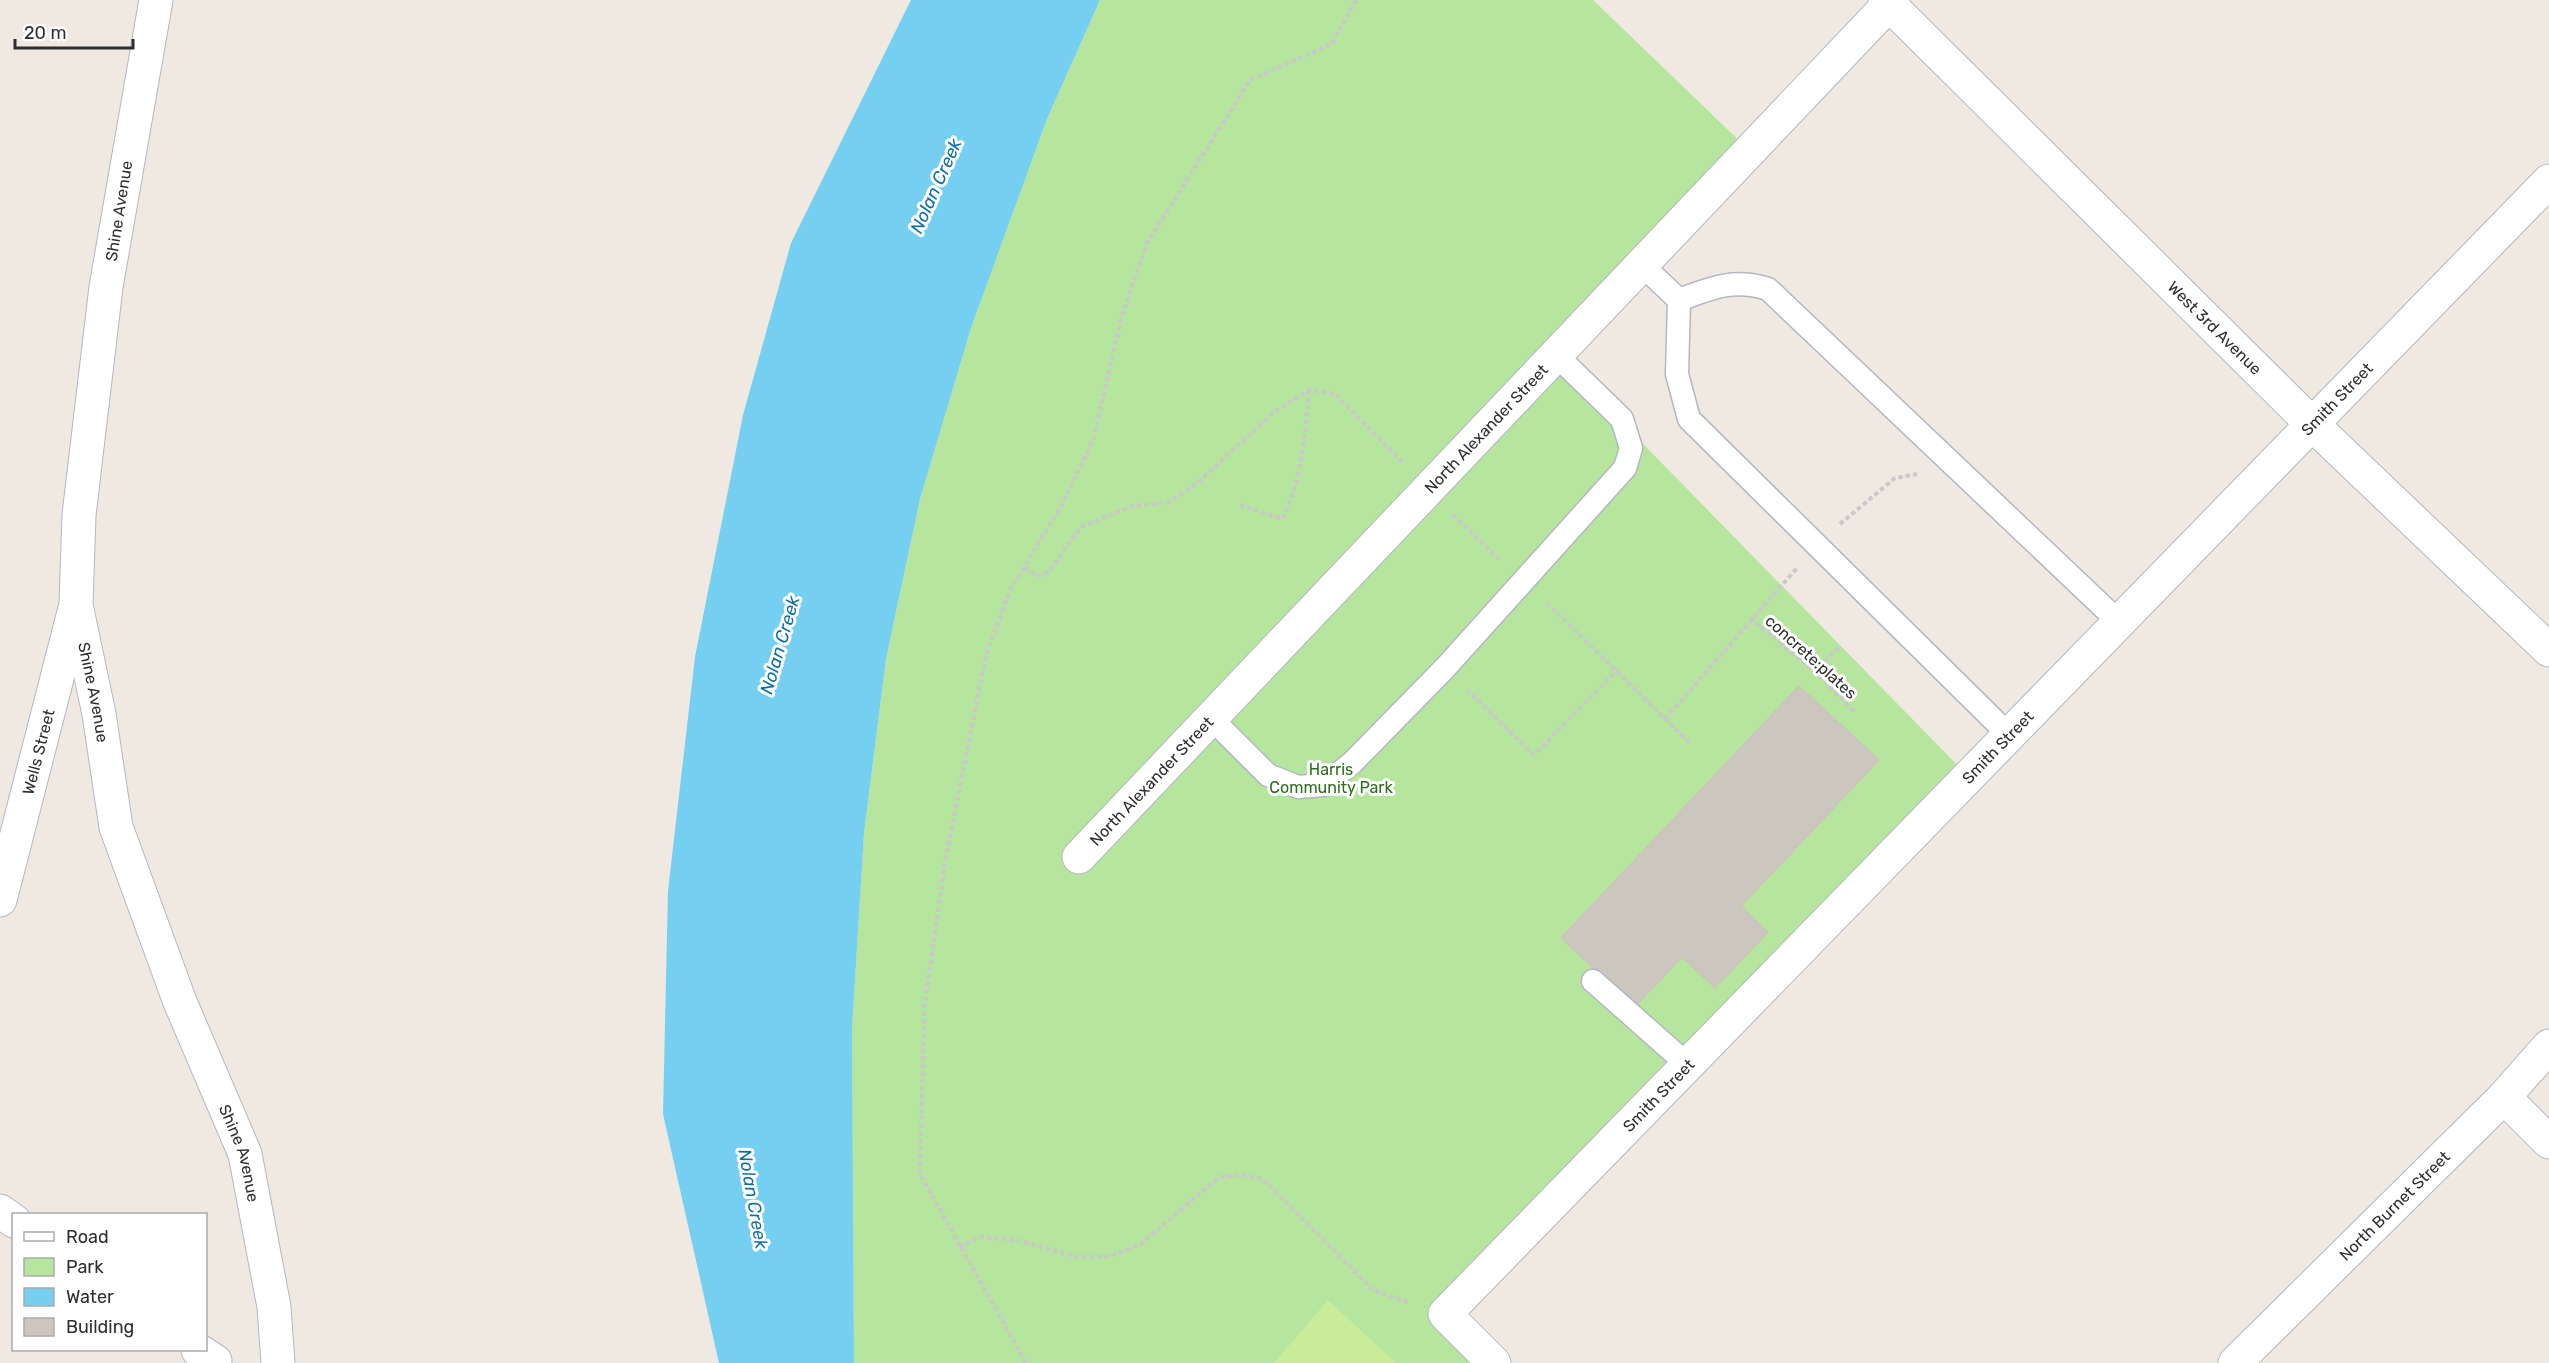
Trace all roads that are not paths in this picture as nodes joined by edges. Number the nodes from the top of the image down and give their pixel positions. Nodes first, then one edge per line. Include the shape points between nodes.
1 (156, 0) edge
2 (1889, 1) edge
3 (2549, 181) edge
4 (1642, 265) junction
5 (1678, 300) junction
6 (1556, 355) junction
7 (2312, 424) junction
8 (76, 604) junction
9 (2119, 622) junction
10 (2549, 650) edge
11 (1211, 718) junction
12 (2009, 735) junction
13 (1079, 857) dead end
14 (0, 900) edge
15 (1593, 981) dead end
16 (2549, 1046) edge
17 (1688, 1065) junction
18 (2504, 1097) junction
19 (2549, 1142) edge
20 (279, 1363) edge
21 (1494, 1363) edge
22 (2235, 1363) edge

1 - 8 street, Shine Avenue via 106,287 80,503
2 - 4 street, North Alexander Street
2 - 7 street, West 3rd Avenue
3 - 7 street, Smith Street
4 - 5 lane
4 - 6 street, North Alexander Street
5 - 9 lane via 1715,287 1747,283 1768,290
5 - 12 lane via 1677,374 1689,419
6 - 11 street, North Alexander Street
6 - 11 lane via 1622,419 1631,448 1625,468 1445,668 1352,763 1324,785 1298,787 1268,775
7 - 9 street, Smith Street
7 - 10 street, West 3rd Avenue
8 - 14 street, Wells Street
8 - 20 street, Shine Avenue via 99,714 116,827 180,1002 245,1154 274,1307
9 - 12 street, Smith Street
11 - 13 street, North Alexander Street
12 - 17 street, Smith Street
15 - 17 lane
16 - 18 street, North Burnet Street
17 - 21 street, Smith Street via 1445,1314
18 - 19 street
18 - 22 street, North Burnet Street

